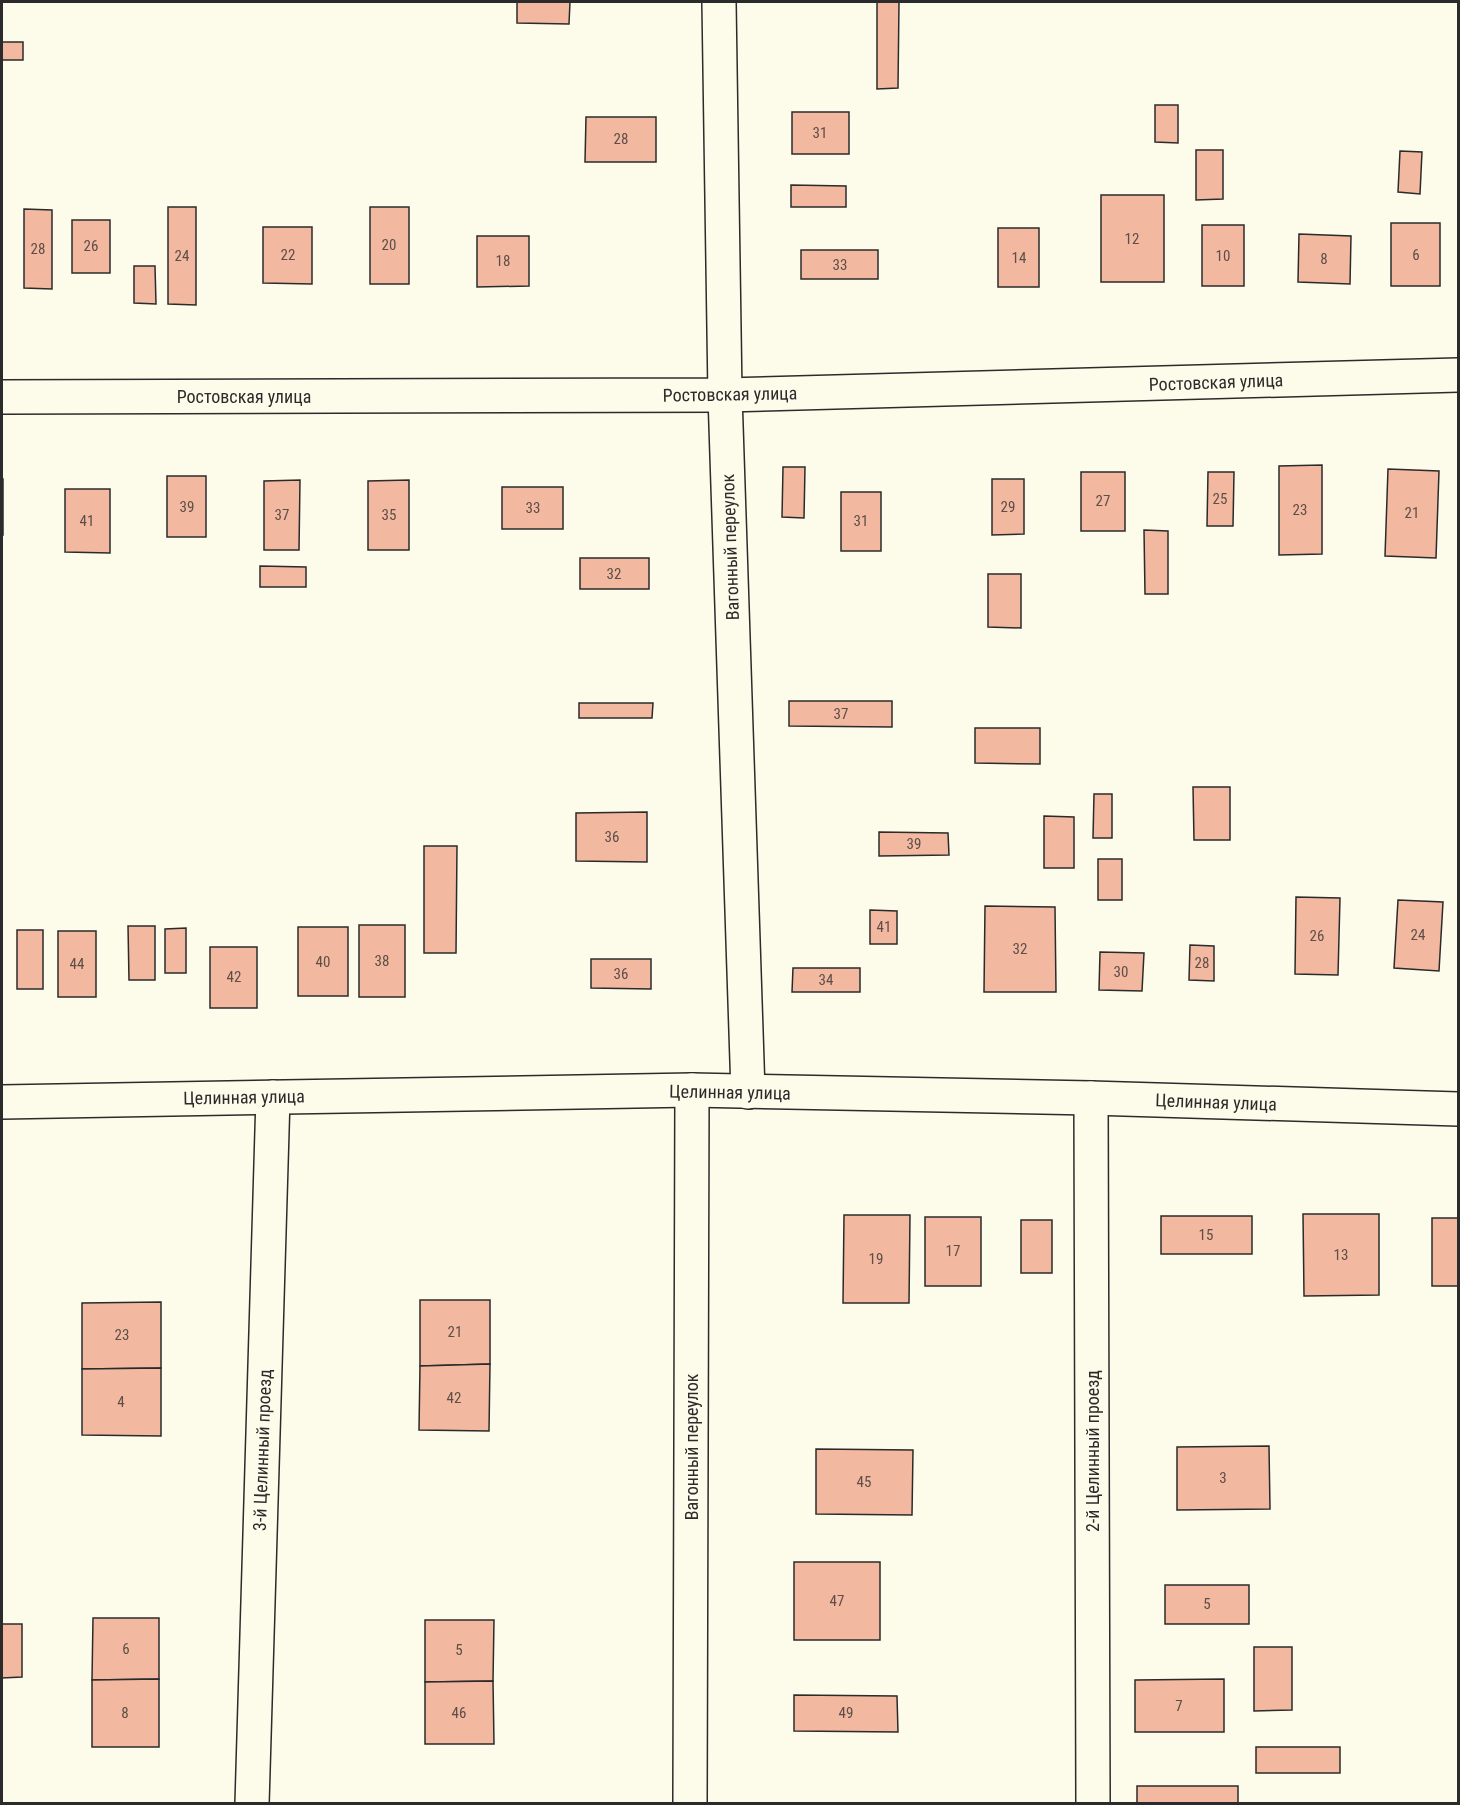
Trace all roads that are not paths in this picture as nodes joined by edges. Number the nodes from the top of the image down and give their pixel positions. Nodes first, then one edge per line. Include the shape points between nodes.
1 (719, 2) edge
2 (1458, 375) edge
3 (725, 395) junction
4 (2, 397) edge
5 (692, 1090) junction
6 (748, 1092) junction
7 (273, 1097) junction
8 (1091, 1098) junction
9 (2, 1102) edge
10 (1458, 1109) edge
11 (252, 1803) edge
12 (690, 1803) edge
13 (1093, 1803) edge

1 - 3 street, Вагонный переулок
2 - 3 street, Ростовская улица
3 - 4 street, Ростовская улица
3 - 6 street, Вагонный переулок
5 - 6 street, Целинная улица
5 - 7 street, Целинная улица
5 - 12 street, Вагонный переулок
6 - 8 street, Целинная улица
7 - 9 street, Целинная улица
7 - 11 street, 3-й Целинный проезд
8 - 10 street, Целинная улица
8 - 13 street, 2-й Целинный проезд

